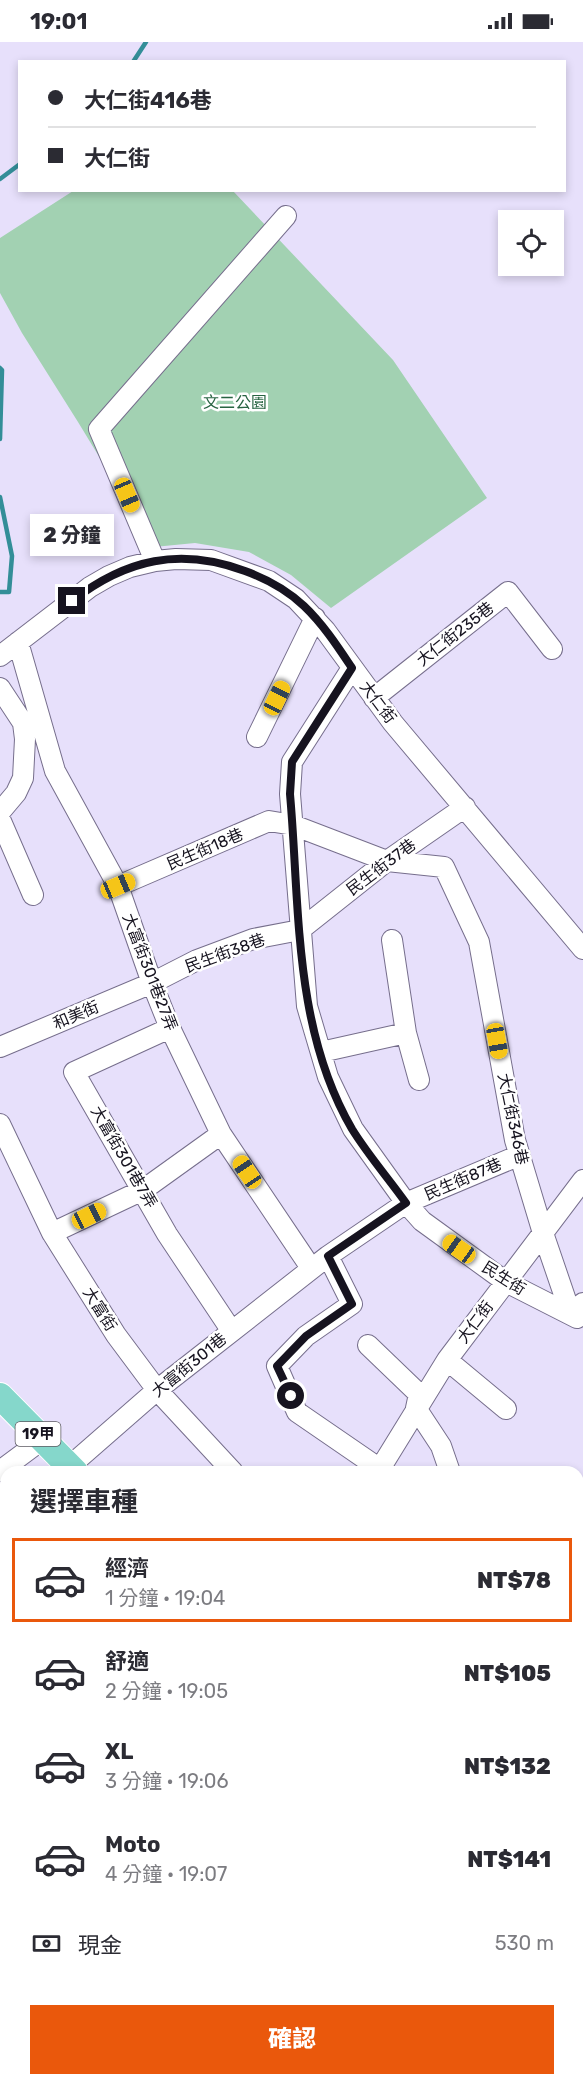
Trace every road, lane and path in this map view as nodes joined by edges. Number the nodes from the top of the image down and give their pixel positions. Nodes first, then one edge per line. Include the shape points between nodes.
1 (286, 216) dead end
2 (155, 561) junction
3 (315, 618) junction
4 (18, 642) junction
5 (552, 649) dead end
6 (0, 656) edge
7 (352, 668) junction
8 (0, 688) edge
9 (374, 698) junction
10 (258, 737) dead end
11 (465, 807) junction
12 (0, 812) edge
13 (0, 819) edge
14 (293, 825) junction
15 (387, 861) junction
16 (118, 886) junction
17 (33, 895) dead end
18 (300, 930) junction
19 (392, 940) dead end
20 (583, 949) edge
21 (152, 983) junction
22 (170, 1028) junction
23 (406, 1033) junction
24 (0, 1047) edge
25 (321, 1052) junction
26 (419, 1080) dead end
27 (0, 1124) edge
28 (221, 1134) junction
29 (520, 1155) junction
30 (583, 1180) edge
31 (143, 1190) junction
32 (406, 1203) junction
33 (52, 1233) junction
34 (543, 1233) junction
35 (328, 1256) junction
36 (311, 1268) junction
37 (506, 1282) junction
38 (579, 1313) edge
39 (231, 1330) junction
40 (368, 1345) dead end
41 (447, 1360) junction
42 (157, 1390) junction
43 (0, 1396) edge
44 (416, 1408) junction
45 (506, 1409) dead end
46 (43, 1439) junction
47 (7, 1466) edge
48 (70, 1466) edge
49 (76, 1466) edge
50 (227, 1466) edge
51 (373, 1466) edge
52 (381, 1466) edge
53 (448, 1466) edge

1 - 2 street via 99,429
2 - 3 street, 大仁街 via 193,559 224,563 269,581
2 - 4 street, 大仁街 via 130,567 90,587
3 - 7 street, 大仁街
3 - 10 street
4 - 6 street, 大仁街
4 - 16 street, 大富街301巷27弄 via 55,771
5 - 9 street, 大仁街235巷 via 508,592
7 - 9 street, 大仁街
7 - 14 street, 民生街 via 292,762
8 - 12 street via 23,723 25,758 23,778
9 - 11 street, 大仁街
11 - 15 street, 民生街37巷
11 - 20 street, 大仁街
13 - 17 street
14 - 15 street, 大仁街346巷
14 - 16 street, 民生街18巷 via 269,821
14 - 18 street, 民生街
15 - 18 street, 民生街37巷
15 - 29 street, 大仁街346巷 via 444,867 479,942
16 - 21 street, 大富街301巷27弄
18 - 21 street, 民生街38巷 via 253,939 197,960
18 - 25 street, 民生街 via 307,1006
19 - 23 street
21 - 22 street, 大富街301巷27弄
21 - 24 street, 和美街
22 - 28 street, 大富街301巷27弄
22 - 31 street, 大富街301巷7弄 via 74,1072
23 - 25 street
23 - 26 street
25 - 32 street, 民生街 via 352,1129
27 - 33 street, 大富街
28 - 31 street
28 - 36 street
29 - 32 street, 民生街87巷
29 - 34 street, 大仁街346巷
30 - 34 street, 大仁街
31 - 33 street
31 - 39 street, 大富街301巷7弄 via 167,1234
32 - 35 street, 大富街301巷
32 - 37 street, 民生街 via 440,1236
33 - 42 street, 大富街 via 116,1335
34 - 37 street, 大仁街
34 - 38 street, 大仁街346巷
35 - 36 street, 大富街301巷
35 - 51 street via 352,1304 306,1336 277,1366 297,1412
36 - 39 street, 大富街301巷
37 - 38 street, 民生街
37 - 41 street, 大仁街
39 - 42 street, 大富街301巷
40 - 44 street via 419,1394
41 - 44 street, 大仁街
41 - 45 street
42 - 49 street, 大富街301巷
42 - 50 street, 大富街
43 - 46 main road, 19甲
44 - 52 street, 大仁街
44 - 53 street via 441,1446
46 - 47 street
46 - 48 main road, 19甲

